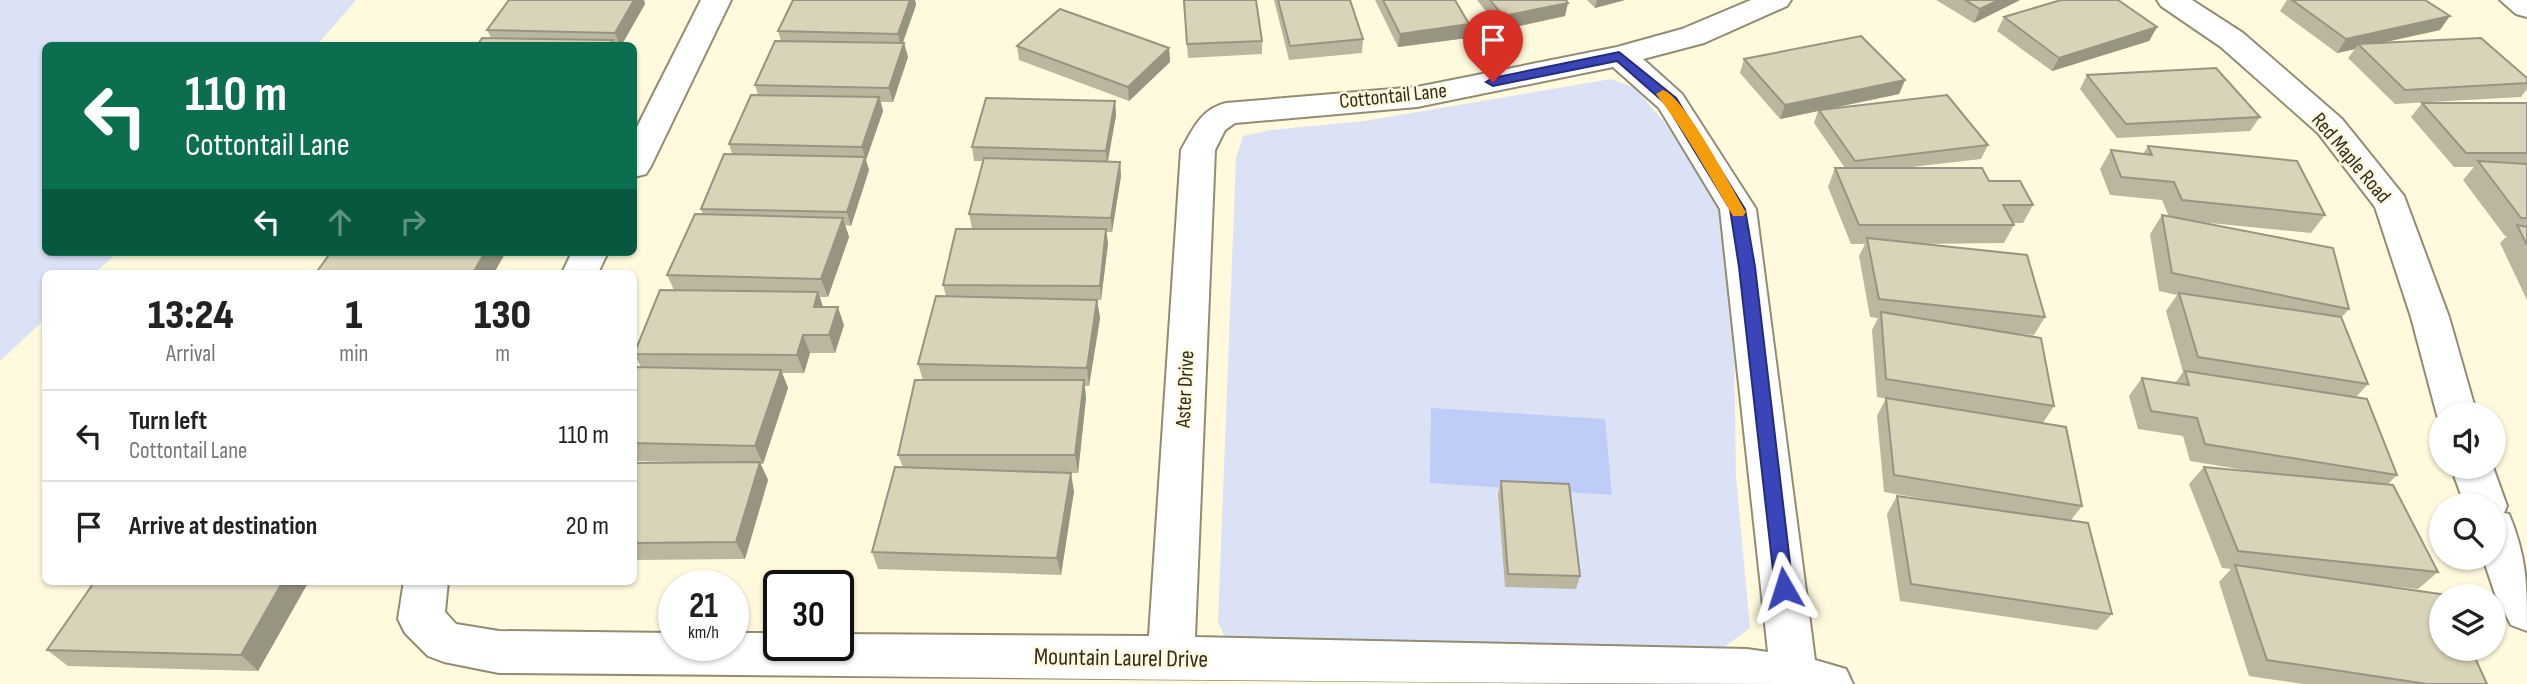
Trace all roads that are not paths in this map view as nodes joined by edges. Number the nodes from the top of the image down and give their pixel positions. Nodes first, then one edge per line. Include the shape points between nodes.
1 (716, 0) edge
2 (1776, 0) edge
3 (2172, 0) edge
4 (2515, 0) edge
5 (2527, 8) edge
6 (1619, 56) junction
7 (1212, 124) joint
8 (637, 160) edge
9 (2453, 402) edge
10 (2506, 562) edge
11 (424, 600) edge
12 (2527, 611) edge
13 (1171, 657) junction
14 (1812, 680) edge

1 - 8 street
2 - 6 street, Cottontail Lane via 1693,36
3 - 9 street, Red Maple Road via 2232,40 2330,126 2392,204
4 - 5 street
6 - 7 street, Cottontail Lane via 1417,97 1226,113
6 - 14 street via 1671,101 1738,209
7 - 13 street, Aster Drive via 1198,150
10 - 12 street
11 - 13 street, Mountain Laurel Drive via 444,642 499,652
13 - 14 street, Mountain Laurel Drive via 1747,670

